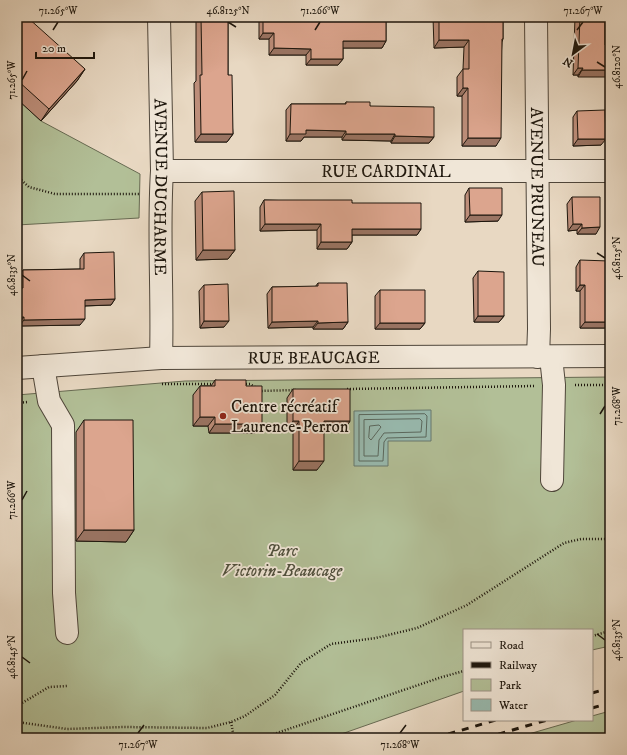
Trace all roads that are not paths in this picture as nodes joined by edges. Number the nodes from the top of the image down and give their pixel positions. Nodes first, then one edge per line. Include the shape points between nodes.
1 (159, 17) edge
2 (536, 17) edge
3 (162, 171) junction
4 (536, 171) junction
5 (610, 171) edge
6 (610, 356) edge
7 (544, 357) junction
8 (161, 358) junction
9 (43, 366) junction
10 (17, 368) edge
11 (552, 480) dead end
12 (67, 633) dead end

1 - 3 street, AVENUE DUCHARME
2 - 4 street, AVENUE PRUNEAU
3 - 4 street, RUE CARDINAL
3 - 8 street, AVENUE DUCHARME
4 - 5 street, RUE CARDINAL
4 - 7 street, AVENUE PRUNEAU via 539,329
6 - 7 street, RUE BEAUCAGE
7 - 8 street, RUE BEAUCAGE
7 - 11 street, AVENUE PRUNEAU via 554,385
8 - 9 street, RUE BEAUCAGE
9 - 10 street, RUE BEAUCAGE
9 - 12 street via 49,401 63,425 64,593

